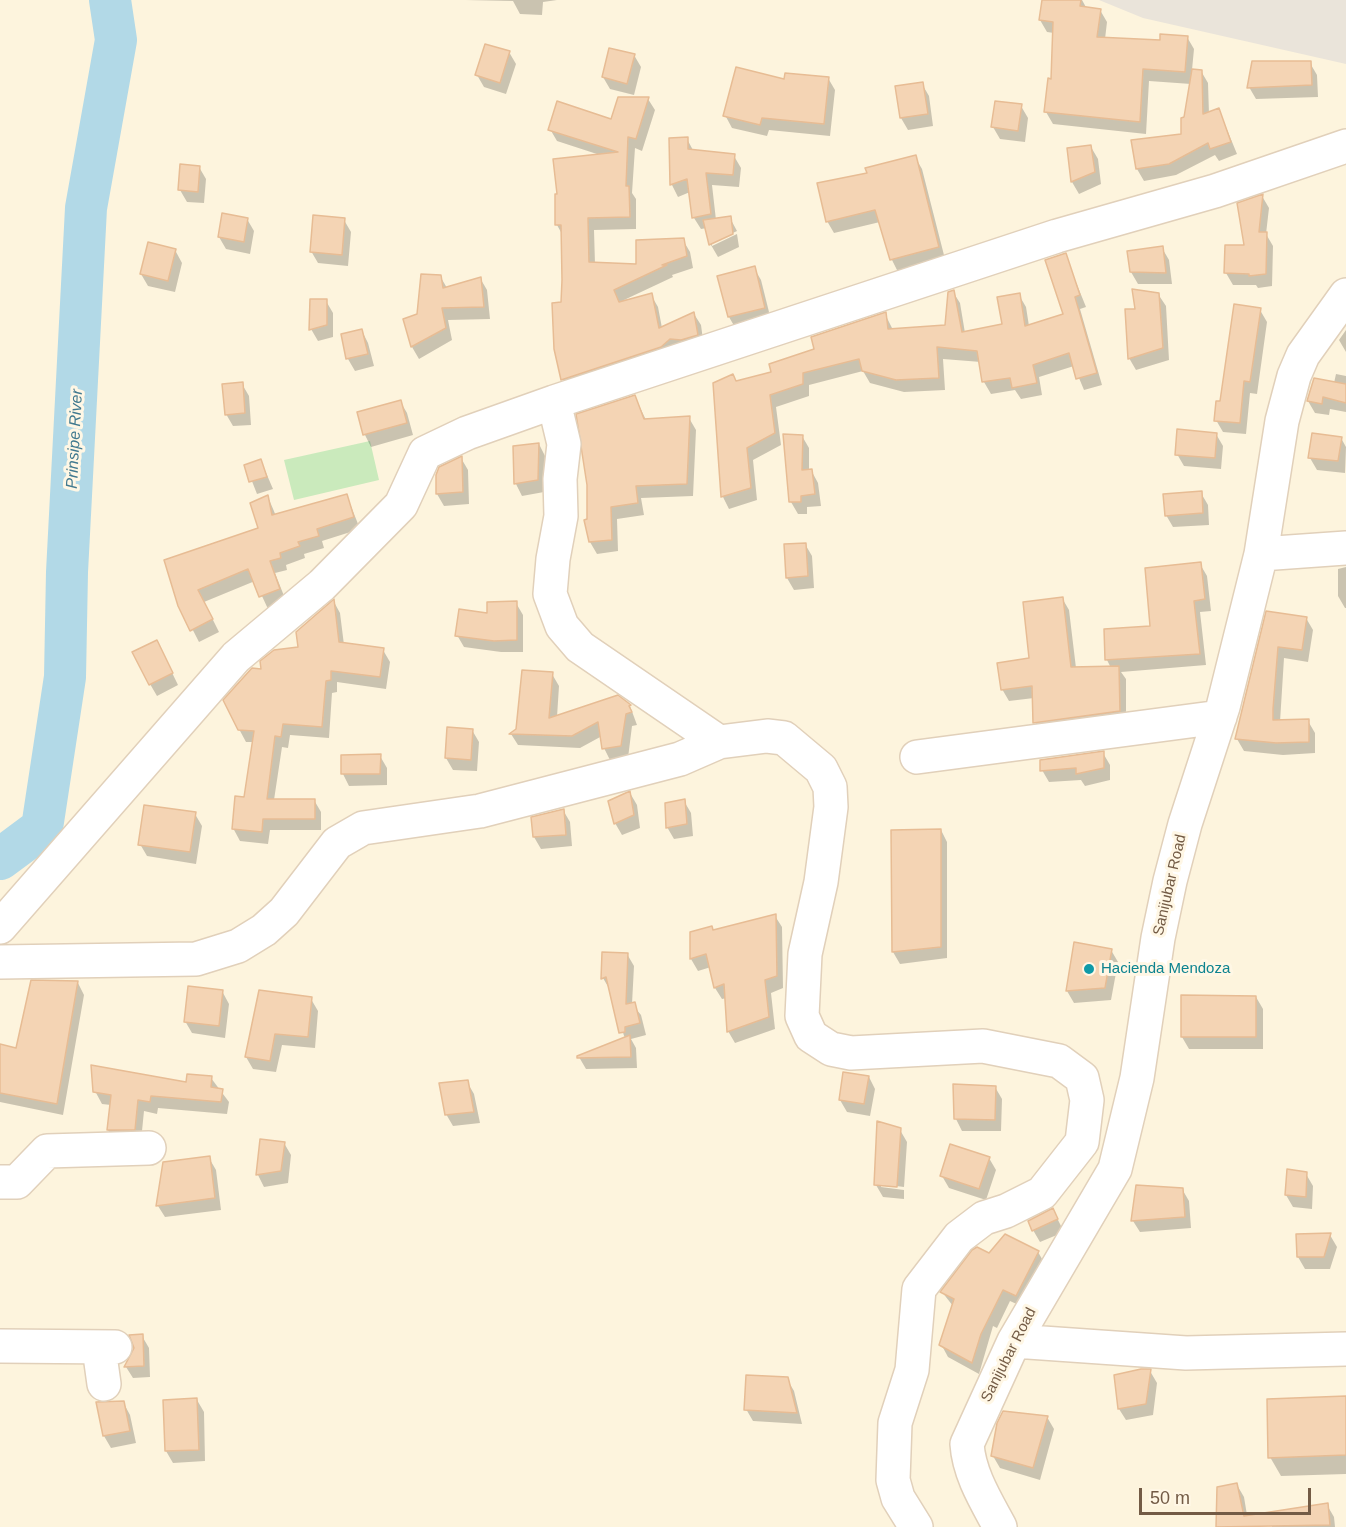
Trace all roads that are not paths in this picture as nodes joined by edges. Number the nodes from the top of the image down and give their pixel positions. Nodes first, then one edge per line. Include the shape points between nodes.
1 (1346, 146) edge
2 (1346, 296) edge
3 (554, 402) junction
4 (1346, 548) edge
5 (1262, 554) junction
6 (1220, 717) junction
7 (719, 742) junction
8 (917, 757) dead end
9 (0, 927) edge
10 (0, 962) edge
11 (149, 1148) dead end
12 (0, 1182) edge
13 (1014, 1341) junction
14 (0, 1346) edge
15 (1346, 1349) edge
16 (104, 1384) dead end
17 (916, 1527) edge
18 (1000, 1527) edge

1 - 3 street
2 - 5 street, Sanijubar Road via 1303,356 1294,376 1282,422
3 - 7 street via 564,444 561,516 550,594 562,626 580,647
3 - 9 street via 424,453 401,505 322,585 236,657
4 - 5 street
5 - 6 street, Sanijubar Road
6 - 8 street
6 - 13 street, Sanijubar Road via 1170,881 1137,1078 1115,1169
7 - 10 street via 681,759 480,811 363,828 337,843 284,912 264,930 228,950 196,959
7 - 17 street via 767,736 784,738 821,769 830,787 821,882 805,954 802,1016 811,1036 831,1049 851,1053 983,1046 1059,1061 1082,1077 1088,1100 1082,1142 1042,1192 984,1218 959,1238 919,1289 912,1370 895,1423 892,1480
11 - 12 street via 47,1151 16,1182
13 - 15 street via 1186,1353
13 - 18 street, Sanijubar Road via 968,1444 974,1476
14 - 16 street via 107,1347

